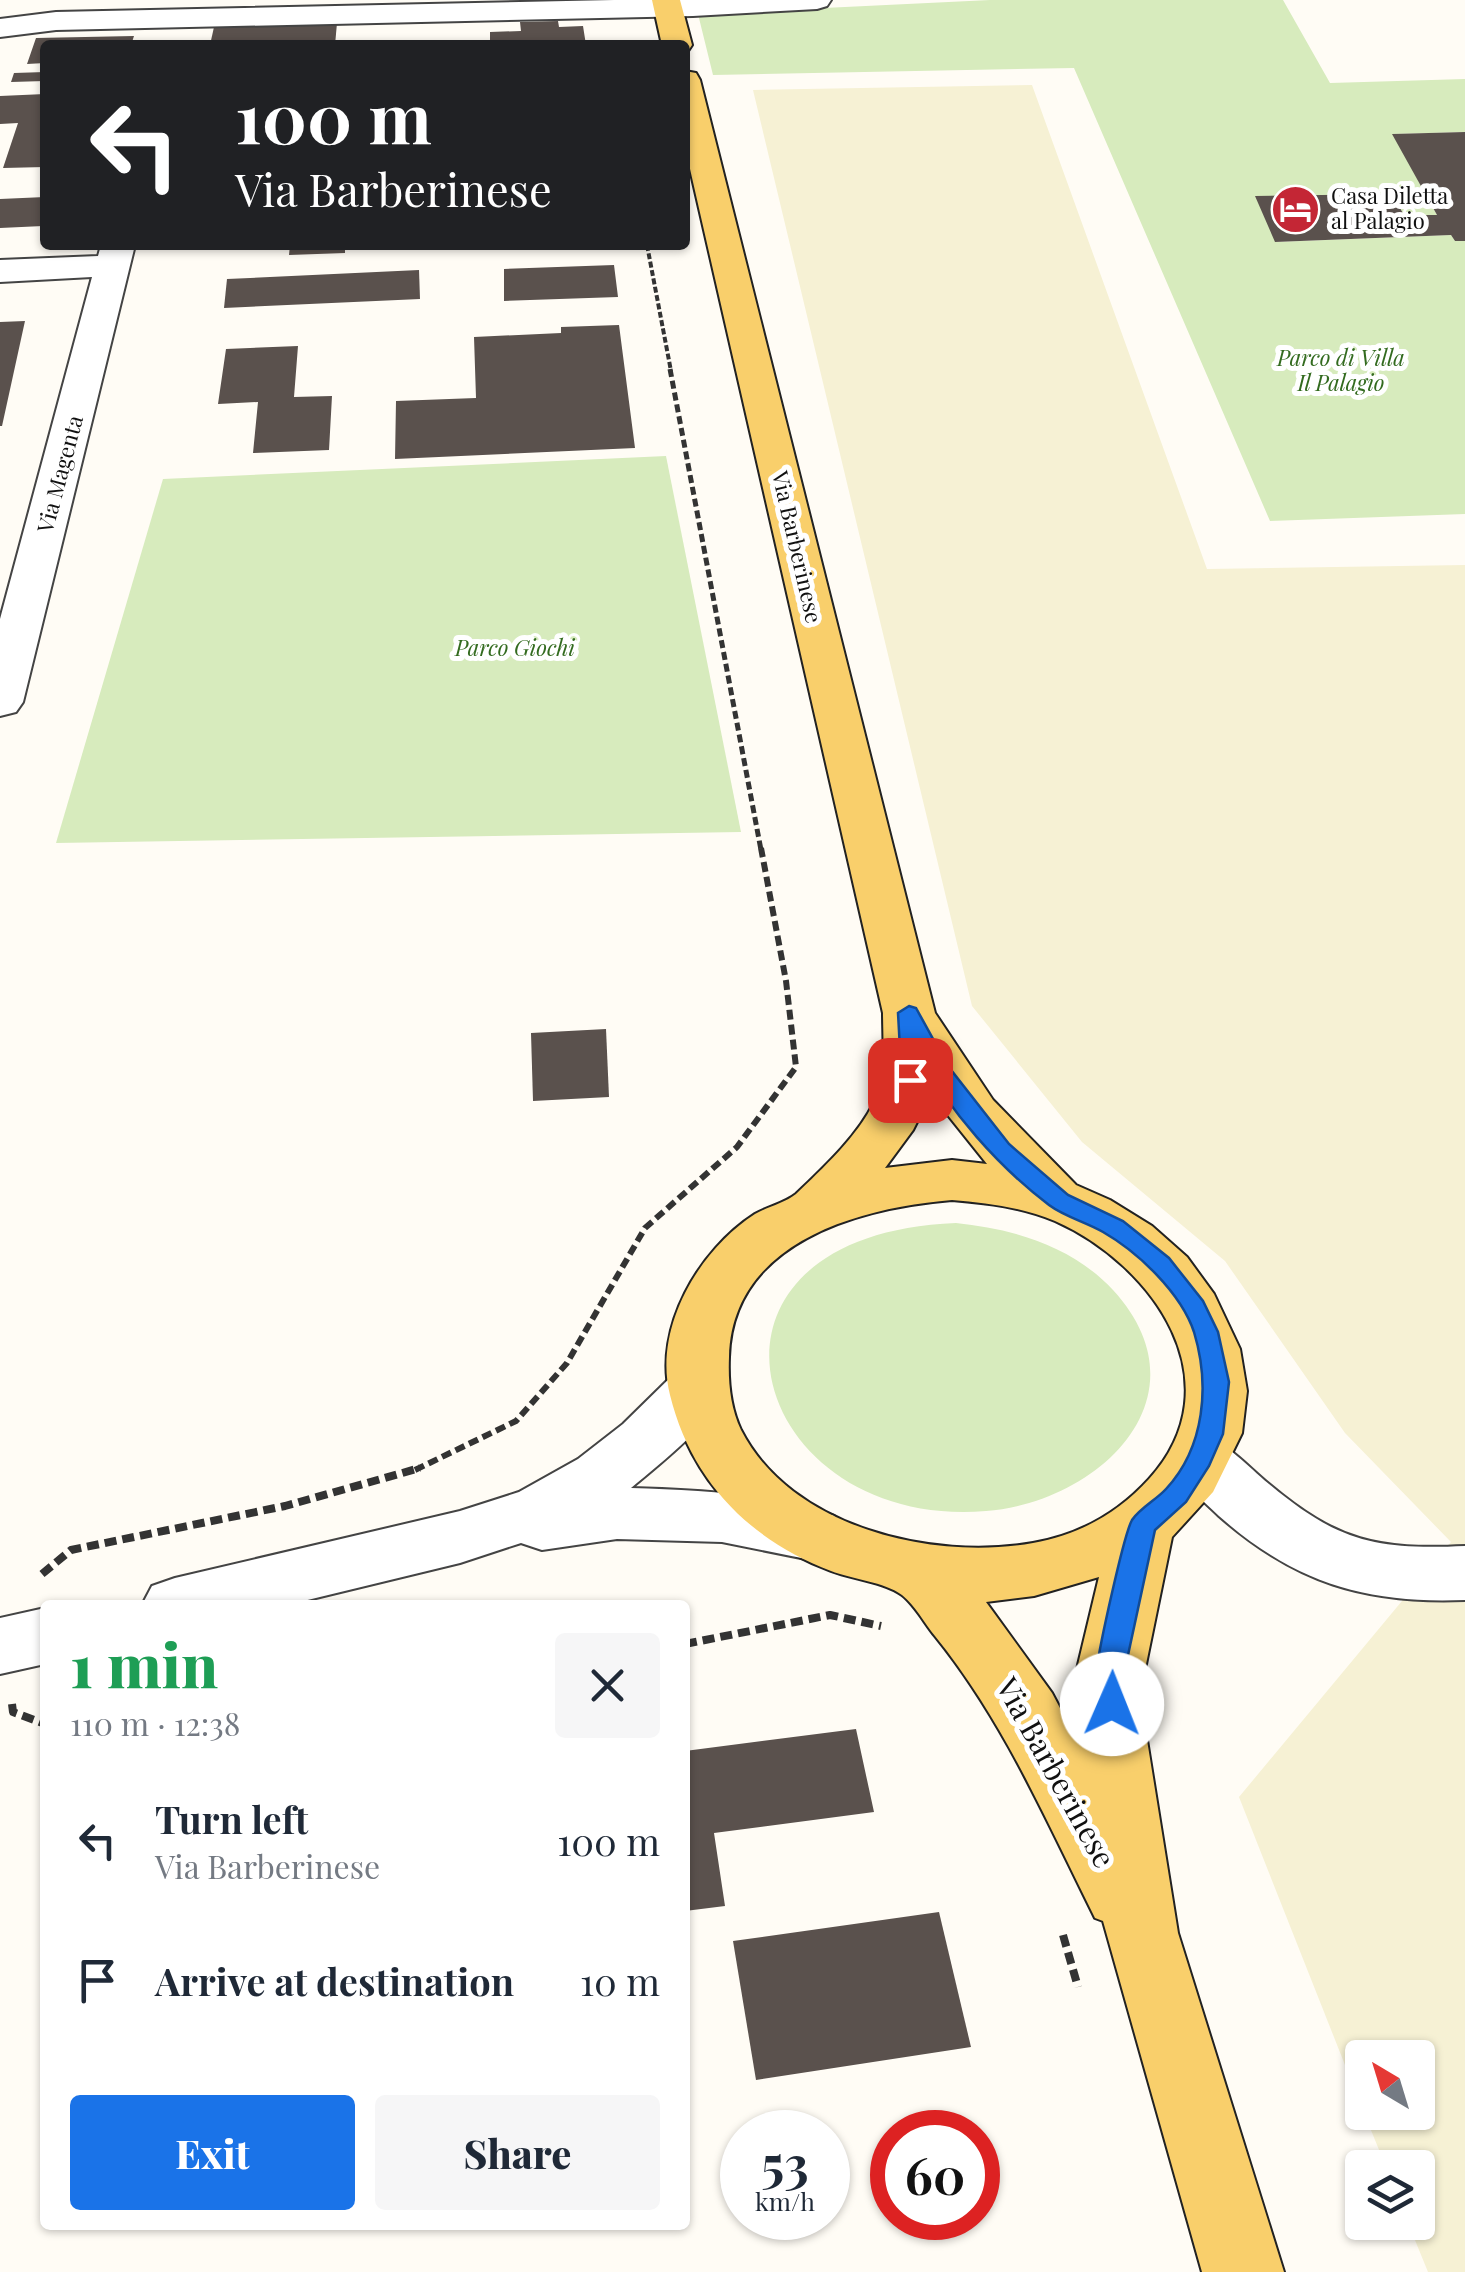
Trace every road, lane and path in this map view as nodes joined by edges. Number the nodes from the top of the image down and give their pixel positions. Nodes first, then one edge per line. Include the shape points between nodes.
1 (817, 0) edge
2 (667, 4) edge
3 (169, 21) edge
4 (0, 28) edge
5 (675, 40) edge
6 (690, 101) edge
7 (648, 250) edge
8 (115, 255) edge
9 (0, 271) edge
10 (20, 546) edge
11 (0, 702) edge
12 (909, 1013) junction
13 (1059, 1201) junction
14 (814, 1206) junction
15 (698, 1387) junction
16 (1200, 1459) junction
17 (1143, 1525) junction
18 (811, 1534) junction
19 (460, 1536) junction
20 (922, 1572) junction
21 (1465, 1574) edge
22 (195, 1600) edge
23 (898, 1635) dead end
24 (16, 1642) edge
25 (690, 1643) edge
26 (1062, 1930) dead end
27 (1141, 1933) junction
28 (1078, 1987) dead end
29 (1243, 2272) edge

1 - 2 street
2 - 3 street
2 - 5 main road
3 - 4 street
6 - 12 main road, Via Barberinese
7 - 24 path via 786,981 796,1067 737,1147 645,1228 568,1363 516,1421 414,1470 284,1506 71,1550 6,1604
8 - 9 street
8 - 10 street, Via Magenta
10 - 11 street, Via Magenta
12 - 13 main road, Via Barberinese via 939,1070 977,1120
12 - 14 main road, Via Barberinese via 910,1080 895,1114 870,1150
13 - 14 main road, Via Barberinese via 952,1180 880,1186
13 - 16 main road, Via Barberinese via 1138,1245 1195,1308 1217,1382
14 - 15 main road, Via Barberinese via 783,1223 732,1268 703,1324
15 - 18 main road, Via Barberinese via 734,1468 754,1492
15 - 19 street via 600,1477 541,1510
16 - 17 main road, Via Barberinese via 1177,1494
16 - 21 street via 1288,1537 1326,1559 1418,1577
17 - 20 main road, Via Barberinese via 1057,1564 991,1575
17 - 27 main road, Via Barberinese via 1111,1669 1114,1740
18 - 19 street via 722,1516 617,1512
18 - 20 main road, Via Barberinese via 864,1558
19 - 22 street
20 - 27 main road, Via Barberinese via 1028,1714
23 - 25 path via 830,1615
26 - 28 path
27 - 29 main road, Via Barberinese

